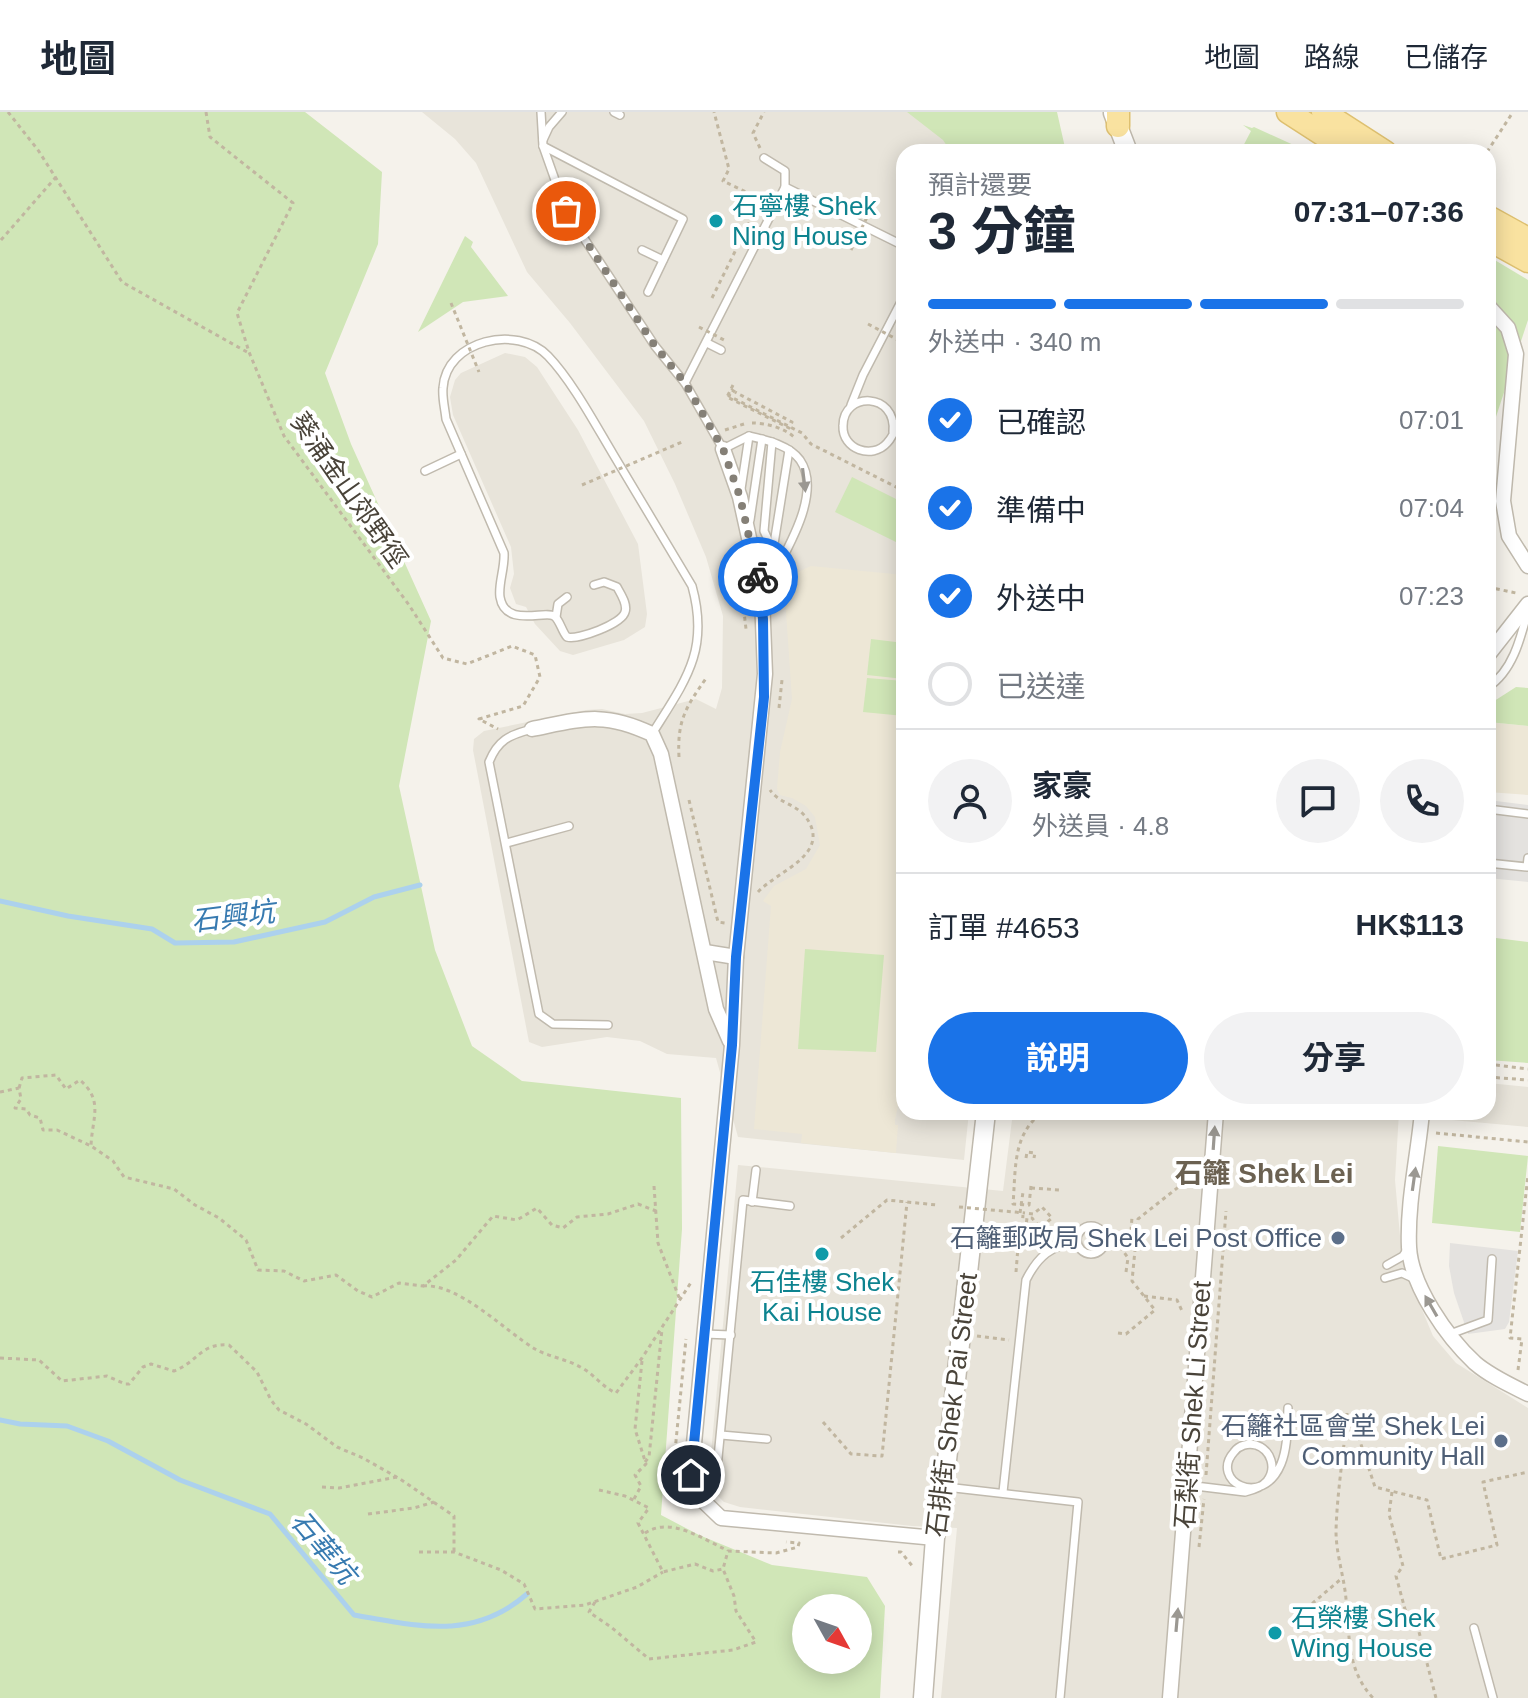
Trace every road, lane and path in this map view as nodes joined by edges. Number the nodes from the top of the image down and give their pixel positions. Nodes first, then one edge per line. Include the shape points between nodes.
1 (8, 112) edge
2 (206, 112) edge
3 (541, 112) edge
4 (562, 112) edge
5 (714, 112) edge
6 (764, 112) edge
7 (1288, 112) edge
8 (1323, 112) edge
9 (1513, 112) edge
10 (1116, 117) edge
11 (543, 143) junction
12 (1125, 144) edge
13 (1338, 144) edge
14 (1373, 144) edge
15 (1492, 144) edge
16 (764, 158) joint
17 (56, 177) junction
18 (785, 187) junction
19 (873, 205) dead end
20 (1496, 221) edge
21 (747, 226) junction
22 (1528, 239) edge
23 (1, 240) edge
24 (776, 242) dead end
25 (896, 242) edge
26 (1496, 243) edge
27 (642, 250) dead end
28 (851, 250) dead end
29 (663, 260) junction
30 (1528, 261) edge
31 (648, 292) dead end
32 (711, 302) dead end
33 (451, 303) dead end
34 (896, 311) edge
35 (1496, 315) edge
36 (868, 324) dead end
37 (699, 327) dead end
38 (896, 339) edge
39 (726, 341) dead end
40 (707, 343) junction
41 (721, 350) dead end
42 (249, 352) junction
43 (479, 372) dead end
44 (685, 383) junction
45 (733, 385) dead end
46 (849, 409) junction
47 (896, 426) edge
48 (893, 432) junction
49 (749, 436) junction
50 (762, 439) junction
51 (682, 442) dead end
52 (772, 442) junction
53 (811, 444) junction
54 (723, 449) junction
55 (789, 450) junction
56 (808, 450) dead end
57 (461, 454) junction
58 (425, 471) dead end
59 (582, 485) dead end
60 (896, 487) edge
61 (740, 497) junction
62 (749, 530) junction
63 (773, 550) junction
64 (738, 566) dead end
65 (1528, 566) edge
66 (776, 567) junction
67 (594, 585) dead end
68 (1496, 589) edge
69 (1516, 593) dead end
70 (567, 597) dead end
71 (762, 597) junction
72 (1528, 607) edge
73 (556, 617) junction
74 (747, 639) dead end
75 (1496, 645) edge
76 (781, 670) dead end
77 (707, 677) dead end
78 (1496, 682) edge
79 (779, 711) dead end
80 (532, 729) joint
81 (652, 734) junction
82 (508, 735) junction
83 (680, 762) dead end
84 (687, 794) dead end
85 (769, 794) dead end
86 (1496, 810) edge
87 (1528, 814) edge
88 (569, 826) dead end
89 (507, 843) junction
90 (1528, 858) edge
91 (1496, 864) edge
92 (759, 878) dead end
93 (758, 892) junction
94 (756, 901) dead end
95 (725, 923) dead end
96 (705, 952) junction
97 (736, 957) junction
98 (608, 1025) dead end
99 (732, 1045) junction
100 (1496, 1065) edge
101 (1528, 1069) edge
102 (1496, 1078) edge
103 (1528, 1080) edge
104 (19, 1088) junction
105 (0, 1092) edge
106 (985, 1120) edge
107 (1034, 1120) edge
108 (1215, 1120) edge
109 (1421, 1120) edge
110 (1427, 1132) dead end
111 (1528, 1142) edge
112 (91, 1146) junction
113 (1026, 1158) dead end
114 (1034, 1158) dead end
115 (756, 1170) dead end
116 (1528, 1175) edge
117 (1189, 1182) dead end
118 (654, 1186) dead end
119 (1060, 1190) dead end
120 (1023, 1192) dead end
121 (752, 1202) junction
122 (909, 1202) junction
123 (937, 1205) dead end
124 (790, 1206) dead end
125 (959, 1207) dead end
126 (656, 1211) junction
127 (1023, 1214) junction
128 (1132, 1217) dead end
129 (1022, 1226) dead end
130 (841, 1238) dead end
131 (1077, 1241) junction
132 (1105, 1242) junction
133 (1121, 1244) junction
134 (1136, 1245) junction
135 (1409, 1246) junction
136 (1492, 1259) dead end
137 (1387, 1265) dead end
138 (1126, 1272) dead end
139 (1385, 1278) dead end
140 (1417, 1280) junction
141 (423, 1286) junction
142 (1144, 1296) junction
143 (691, 1297) dead end
144 (680, 1300) junction
145 (1186, 1323) dead end
146 (662, 1325) junction
147 (688, 1327) dead end
148 (1118, 1333) dead end
149 (704, 1334) junction
150 (1448, 1334) junction
151 (731, 1335) junction
152 (974, 1336) dead end
153 (1009, 1340) dead end
154 (0, 1358) edge
155 (642, 1358) junction
156 (1519, 1369) dead end
157 (1528, 1394) edge
158 (1288, 1408) dead end
159 (823, 1422) dead end
160 (721, 1435) junction
161 (767, 1439) dead end
162 (675, 1451) dead end
163 (645, 1462) junction
164 (717, 1468) dead end
165 (1528, 1472) edge
166 (397, 1477) junction
167 (1187, 1485) junction
168 (322, 1487) dead end
169 (944, 1487) junction
170 (599, 1490) dead end
171 (1003, 1492) junction
172 (1392, 1492) junction
173 (634, 1499) junction
174 (434, 1502) junction
175 (368, 1514) dead end
176 (645, 1533) junction
177 (935, 1538) junction
178 (811, 1540) dead end
179 (886, 1550) dead end
180 (728, 1551) junction
181 (419, 1552) dead end
182 (454, 1552) junction
183 (723, 1569) junction
184 (663, 1572) junction
185 (919, 1578) dead end
186 (1341, 1579) junction
187 (595, 1602) junction
188 (1300, 1614) dead end
189 (1474, 1628) dead end
190 (923, 1698) edge
191 (1060, 1698) edge
192 (1170, 1698) edge
193 (1373, 1698) edge
194 (1436, 1698) edge
195 (1493, 1698) edge

1 - 17 path
2 - 42 path via 210,137 293,203 237,313
3 - 11 lane
4 - 11 lane
5 - 21 path via 729,169 723,181 761,199
6 - 16 path via 753,133
7 - 13 main road
8 - 14 main road
9 - 15 path
10 - 12 street
11 - 29 lane via 683,219
11 - 44 lane via 566,211
16 - 18 lane via 785,171
17 - 23 path
17 - 42 path via 122,282
18 - 25 lane
18 - 40 lane
19 - 28 path, bridge
20 - 22 main road
21 - 24 path, bridge
21 - 32 path
26 - 30 main road
27 - 29 lane
29 - 31 lane
33 - 43 path, bridge
34 - 46 lane
35 - 65 street via 1508,328 1516,354 1504,519
36 - 38 path, bridge
37 - 39 path, bridge
40 - 41 lane
40 - 44 lane
42 - 82 path, 葵涌金山郊野徑 via 284,436 443,658 467,664 512,646 535,655 540,677 523,706 479,719
44 - 54 lane
45 - 53 path, bridge via 727,397 789,428 792,422 732,390 729,396 802,433
46 - 48 lane via 864,401 880,403 892,415
46 - 48 lane via 842,424 847,441 860,451 885,446
47 - 48 lane
49 - 50 lane
49 - 54 lane
49 - 61 lane
50 - 52 lane
50 - 62 lane
51 - 59 path, bridge
52 - 55 lane
52 - 63 lane via 764,531
53 - 56 path
53 - 60 path
54 - 61 street
55 - 63 lane
55 -> 66 lane via 801,461 807,480 805,504
57 - 58 lane
57 - 73 lane via 504,553 504,607 522,616
57 - 81 lane via 443,400 442,386 451,366 472,345 497,338 538,348 589,415 692,586 700,613 693,661
61 - 62 street
62 - 71 street
63 - 66 lane
64 - 74 path
66 - 71 lane
67 - 73 lane via 617,587 625,605 619,620 572,639
68 - 69 path
70 - 73 lane via 558,604
71 - 97 street via 765,674
72 - 75 street
72 - 78 lane via 1514,655
76 - 79 path
77 - 83 path via 684,710 678,733
80 - 81 street via 612,719
80 - 82 lane
81 - 96 street via 661,754
82 - 89 lane via 489,762
84 - 95 path via 718,922
85 - 93 path via 770,790 805,816 812,830 811,848
86 - 87 lane
88 - 89 lane
89 - 98 lane via 539,1014 553,1024
90 - 91 lane via 1527,867
92 - 93 path
93 - 94 path
96 - 97 street
96 - 99 street via 716,1009
97 - 99 street
99 - 149 street
100 - 101 path
102 - 103 path
104 - 105 path
104 - 112 path via 21,1099 15,1108 40,1118 43,1130 57,1130
104 - 112 path via 22,1078 56,1075 66,1089 80,1080 92,1090 96,1105
106 - 169 street, 石排街 Shek Pai Street
107 - 119 path via 1019,1143 1013,1204 1029,1205 1031,1187
167 -> 108 street, 石梨街 Shek Li Street
135 -> 109 street
110 - 111 path
112 - 141 path via 113,1161 124,1177 174,1189 219,1218 246,1240 258,1270 284,1271 304,1281 336,1275 372,1297 399,1283
113 - 114 path via 1027,1152 1035,1153
115 - 121 lane
116 - 156 path via 1510,1338 1522,1339
117 - 134 path via 1138,1219
118 - 126 path
120 - 127 path, bridge
121 - 124 lane
121 - 151 lane via 743,1200
122 - 123 path
122 - 130 path via 887,1200
122 - 159 path via 882,1456 851,1454
125 - 127 path, bridge
126 - 141 path via 638,1204 577,1217 563,1228 552,1225 537,1208 517,1220 493,1216 456,1260
126 - 144 path via 660,1251
127 - 129 path
128 - 133 path via 1131,1231
131 - 132 lane via 1084,1252 1093,1254
131 - 132 lane via 1083,1229 1092,1227 1103,1233
131 - 171 lane via 1037,1258 1026,1280
132 - 133 path
133 - 134 path
133 - 138 path via 1128,1258
134 - 142 path via 1132,1281
135 - 137 lane
135 - 140 street
136 - 150 lane via 1488,1320
139 - 140 lane via 1402,1273
150 -> 140 street
141 - 155 path via 459,1296 539,1351 585,1369 616,1393
142 - 145 path via 1177,1300
142 - 148 path via 1155,1310 1126,1334
143 - 144 path via 692,1281
144 - 146 path
146 - 155 path
146 - 163 path
147 - 162 path
149 - 151 lane
149 - 177 street via 691,1475 694,1492 710,1509 737,1521
150 - 157 street via 1477,1364
151 - 160 lane
152 - 153 path
154 - 166 path via 39,1360 62,1381 104,1375 125,1384 146,1366 174,1371 208,1347 229,1345 257,1372 279,1410
155 - 163 path via 635,1429
158 - 167 lane via 1285,1449 1268,1483 1261,1487 1252,1489 1233,1481 1229,1460 1245,1445 1259,1446 1270,1456 1272,1470 1265,1483 1257,1488 1245,1492
160 - 161 lane
160 - 164 lane
163 - 173 path via 635,1475 641,1486
165 - 172 path via 1483,1482 1497,1545 1441,1559 1427,1500
166 - 168 path
166 - 174 path
192 -> 167 street, 石梨街 Shek Li Street
169 - 171 lane
169 - 177 street, 石排街 Shek Pai Street
170 - 173 path
171 - 191 lane via 1078,1502
172 - 186 path via 1375,1487 1349,1414 1336,1533
172 - 194 path via 1389,1514 1403,1566 1396,1576 1409,1624 1418,1628
173 - 176 path via 649,1508 638,1523
174 - 175 path
174 - 182 path via 454,1516
176 - 180 path via 671,1527
176 - 184 path
177 - 190 street, 石排街 Shek Pai Street
178 - 180 path via 782,1538 798,1547 776,1553
179 - 185 path via 901,1552
180 - 183 path
181 - 182 path
182 - 187 path via 518,1579 535,1609
183 - 184 path via 695,1564
183 - 187 path via 736,1611 756,1642 733,1650 649,1659 589,1612
184 - 187 path
186 - 188 path
186 - 193 path via 1351,1662
189 - 195 lane

